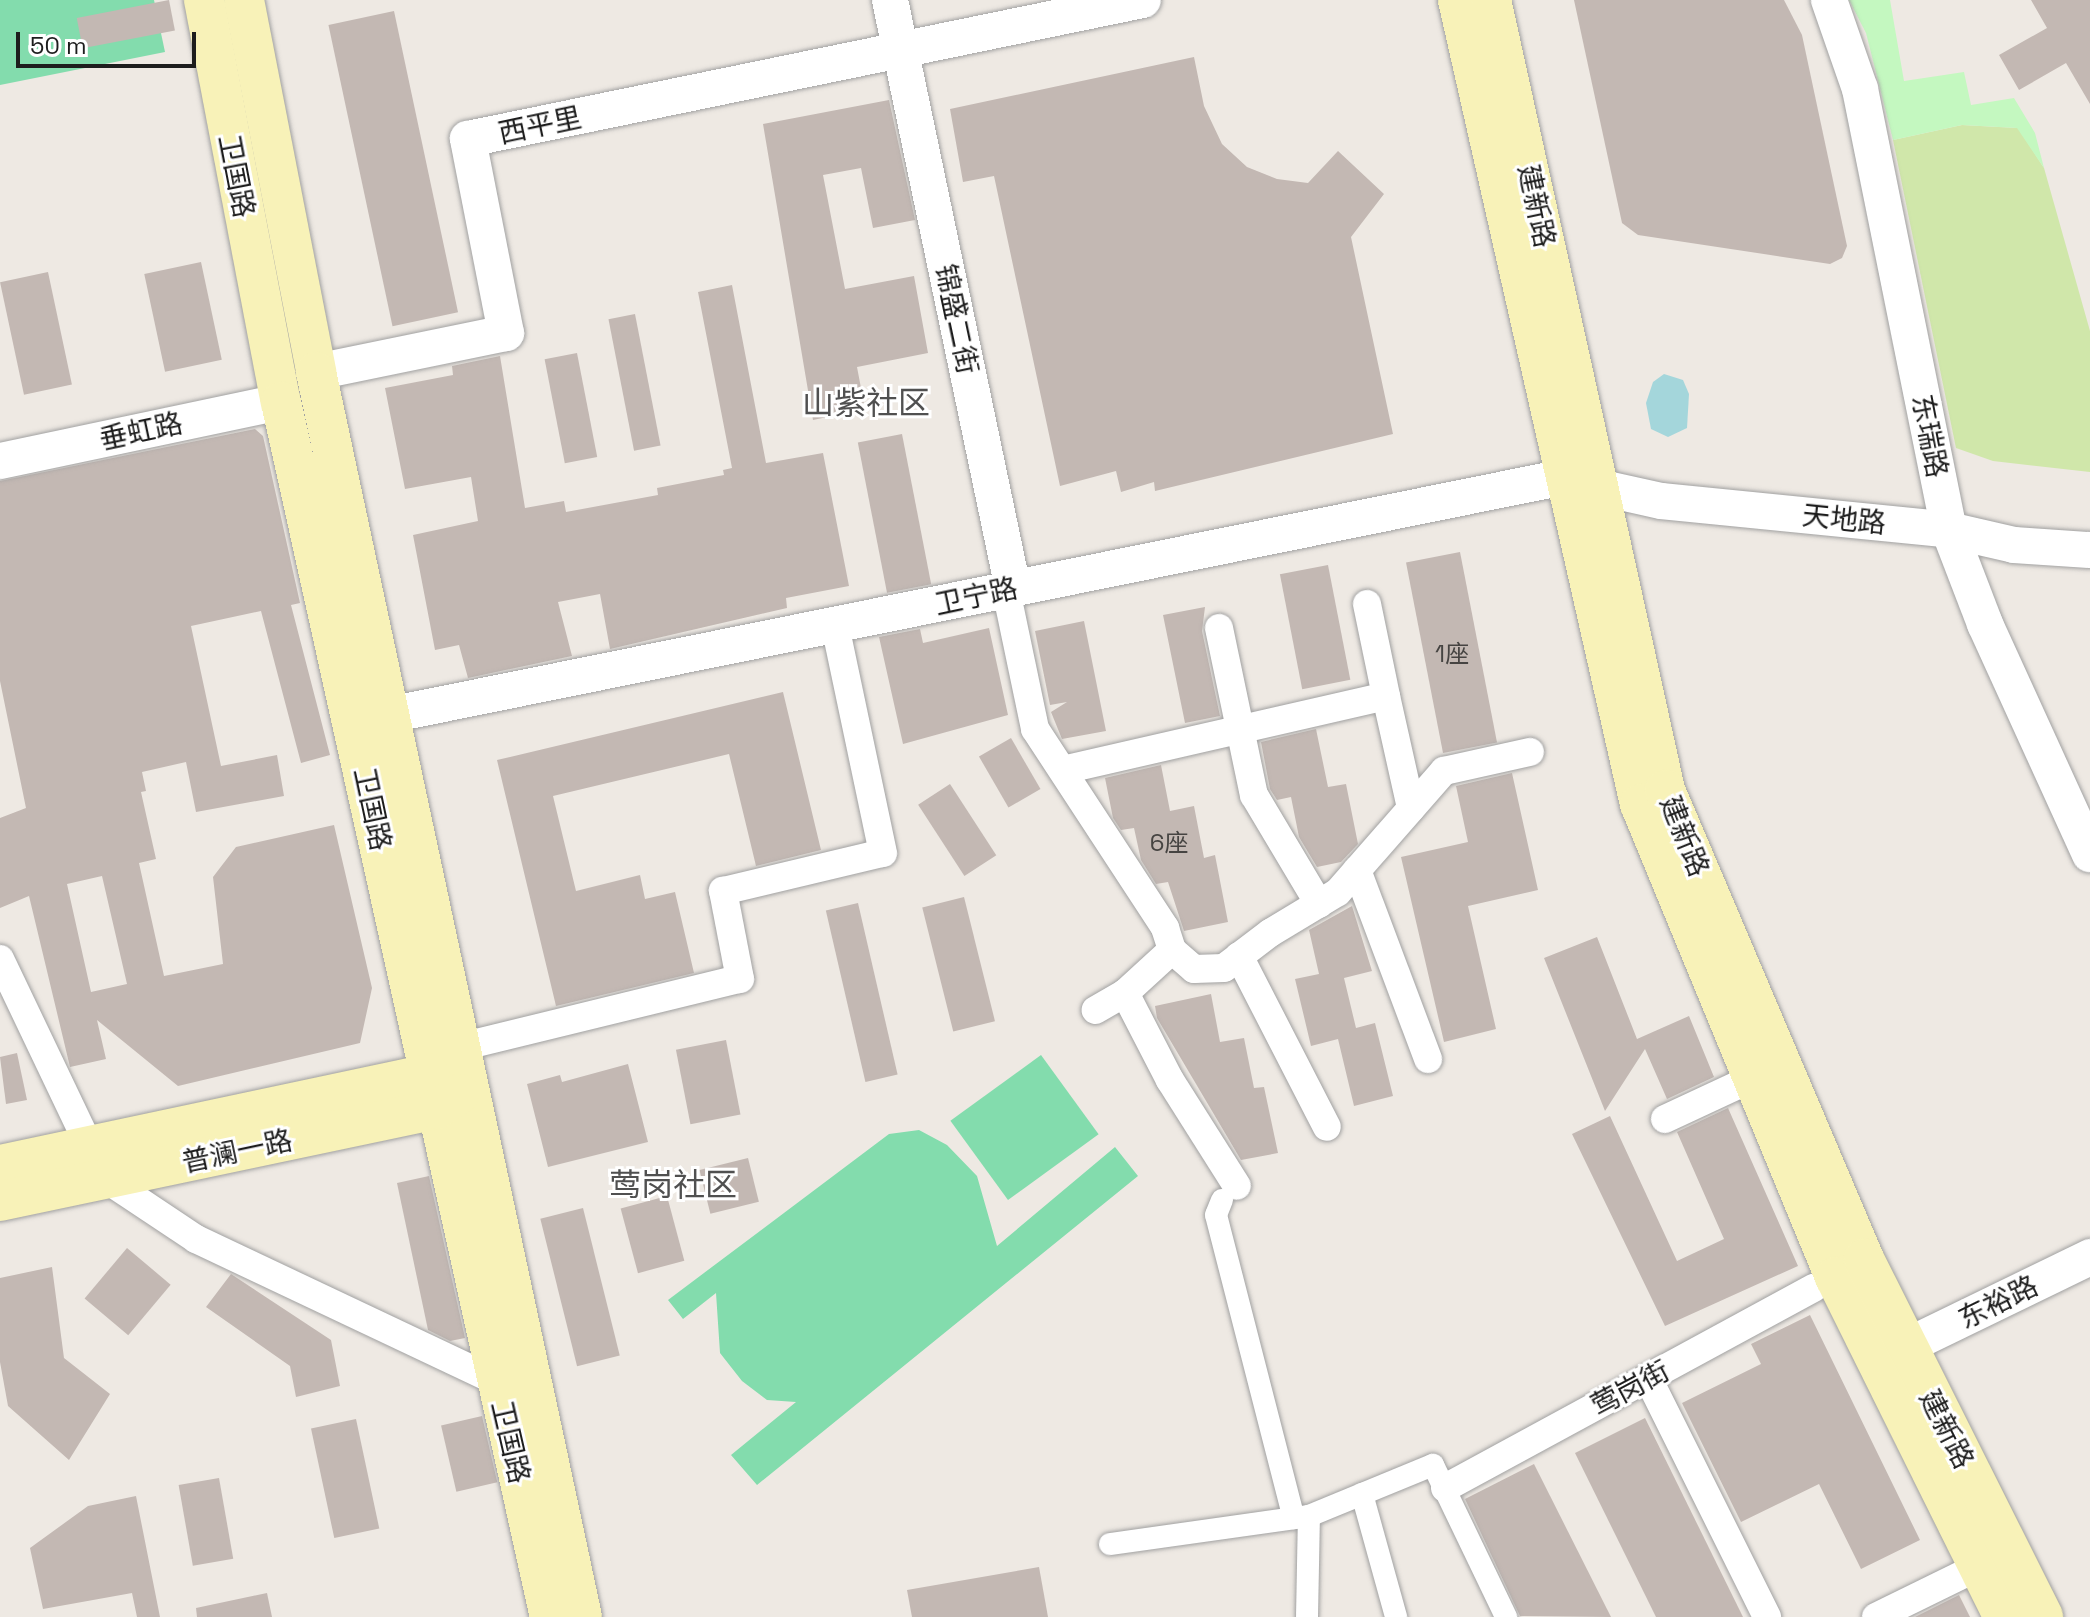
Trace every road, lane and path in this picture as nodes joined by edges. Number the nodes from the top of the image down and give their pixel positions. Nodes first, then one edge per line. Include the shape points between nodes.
1 (204, 0) edge
2 (244, 0) edge
3 (890, 0) edge
4 (1143, 0) edge
5 (1458, 0) edge
6 (1491, 0) edge
7 (1829, 0) edge
8 (901, 49) junction
9 (316, 372) junction
10 (281, 402) junction
11 (0, 461) edge
12 (1581, 482) junction
13 (1949, 530) junction
14 (2090, 550) edge
15 (1009, 590) junction
16 (1367, 604) dead end
17 (835, 625) junction
18 (1219, 628) dead end
19 (1386, 696) junction
20 (389, 715) junction
21 (1238, 730) junction
22 (1530, 752) dead end
23 (1063, 770) junction
24 (1411, 808) junction
25 (2090, 854) edge
26 (1357, 870) junction
27 (1319, 904) junction
28 (1172, 950) junction
29 (1239, 956) junction
30 (0, 959) edge
31 (1125, 993) junction
32 (1096, 1010) dead end
33 (460, 1047) junction
34 (1428, 1059) dead end
35 (1753, 1078) junction
36 (445, 1090) junction
37 (1665, 1119) dead end
38 (1327, 1127) dead end
39 (98, 1162) junction
40 (0, 1165) edge
41 (1229, 1193) joint
42 (0, 1201) edge
43 (2090, 1257) edge
44 (1814, 1288) dead end
45 (1905, 1347) junction
46 (1648, 1378) junction
47 (498, 1382) junction
48 (1445, 1488) junction
49 (1362, 1494) junction
50 (1302, 1517) junction
51 (1110, 1544) dead end
52 (1978, 1567) junction
53 (550, 1617) edge
54 (582, 1617) edge
55 (1307, 1617) edge
56 (1396, 1617) edge
57 (1506, 1617) edge
58 (1767, 1617) edge
59 (1876, 1617) edge
60 (2004, 1617) edge
61 (2043, 1617) edge

1 - 10 main road, 卫国路
2 - 9 main road
3 - 8 street, 锦盛二街
4 - 8 street
5 - 12 main road, 建新路
6 - 12 main road, 建新路
7 - 13 street, 东瑞路 via 1860,89
8 - 9 street, 西平里 via 468,139 506,333
8 - 15 street, 锦盛二街
9 - 20 main road
10 - 11 street, 垂虹路
10 - 36 main road, 卫国路
12 - 13 street, 天地路 via 1661,501
12 - 15 street, 卫宁路
12 - 35 main road, 建新路 via 1640,804
12 - 45 main road, 建新路 via 1665,790
13 - 14 street, 天地路 via 2014,545
13 - 25 street, 东瑞路 via 1985,624
15 - 17 street, 卫宁路
15 - 23 street via 1035,729
16 - 19 street
17 - 20 street, 卫宁路
17 - 33 street via 883,853 723,891 740,979
18 - 21 street
19 - 21 street
19 - 24 street
20 - 33 main road
21 - 23 street
21 - 27 street via 1254,795
22 - 24 street via 1444,771
23 - 28 street via 1165,928
24 - 26 street
26 - 27 street
26 - 34 street
27 - 29 street
28 - 29 street via 1194,969 1224,968
28 - 31 street
29 - 38 street
30 - 39 street
31 - 32 street
31 - 41 street
33 - 36 main road
35 - 37 street
35 - 52 main road, 建新路 via 1835,1277
36 - 39 main road, 普澜一路
36 - 47 main road, 卫国路
36 - 54 main road, 卫国路
39 - 40 main road, 普澜一路
39 - 42 main road, 普澜一路
39 - 47 street via 196,1239
41 - 50 street via 1216,1215
43 - 45 street, 东裕路
44 - 46 street, 莺岗街
45 - 61 main road, 建新路
46 - 48 street, 莺岗街
46 - 58 street
47 - 53 main road, 卫国路
48 - 49 street via 1433,1465
48 - 57 street
49 - 50 street
49 - 56 street
50 - 51 street
50 - 55 street
52 - 59 street
52 - 60 main road, 建新路

